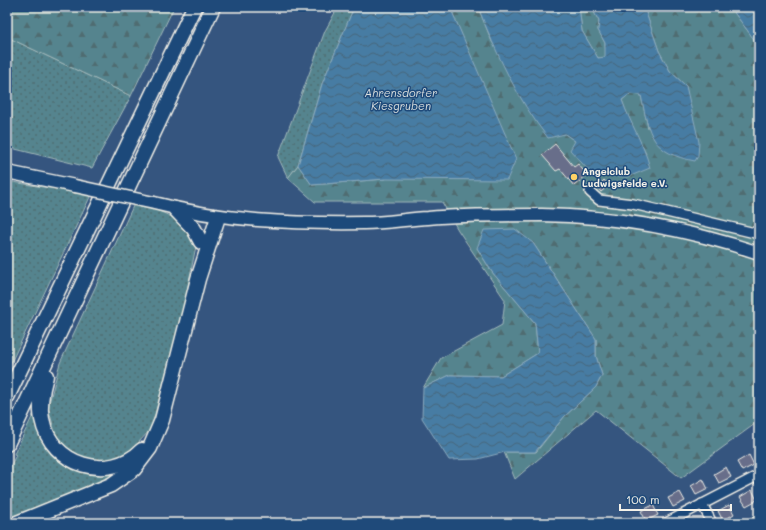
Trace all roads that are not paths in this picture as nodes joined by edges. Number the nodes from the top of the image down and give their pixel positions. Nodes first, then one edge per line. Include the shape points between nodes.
1 (194, 7) edge
2 (213, 7) edge
3 (7, 172) edge
4 (590, 192) dead end
5 (175, 209) junction
6 (213, 216) junction
7 (759, 234) edge
8 (201, 242) junction
9 (759, 253) edge
10 (198, 279) junction
11 (57, 342) junction
12 (22, 366) junction
13 (7, 385) edge
14 (7, 397) edge
15 (156, 435) junction
16 (7, 444) edge
17 (759, 475) edge
18 (702, 504) junction
19 (17, 523) edge
20 (666, 523) edge
21 (712, 523) edge

1 - 12 highway
2 - 11 highway
3 - 5 main road, bridge
4 - 7 street via 599,200 633,204
5 - 6 main road
5 - 8 highway via 194,229
6 - 8 highway
6 - 9 main road via 280,222 366,223 444,217 552,216 607,220 665,229
6 - 10 highway
8 - 10 highway
10 - 15 highway
11 - 15 highway via 43,386 40,405 42,420 48,434 64,456 88,466 113,467 136,456
11 - 16 highway
12 - 13 highway
12 - 14 highway
15 - 19 highway via 143,458 123,478 100,491
17 - 18 street
18 - 20 street
18 - 21 street

